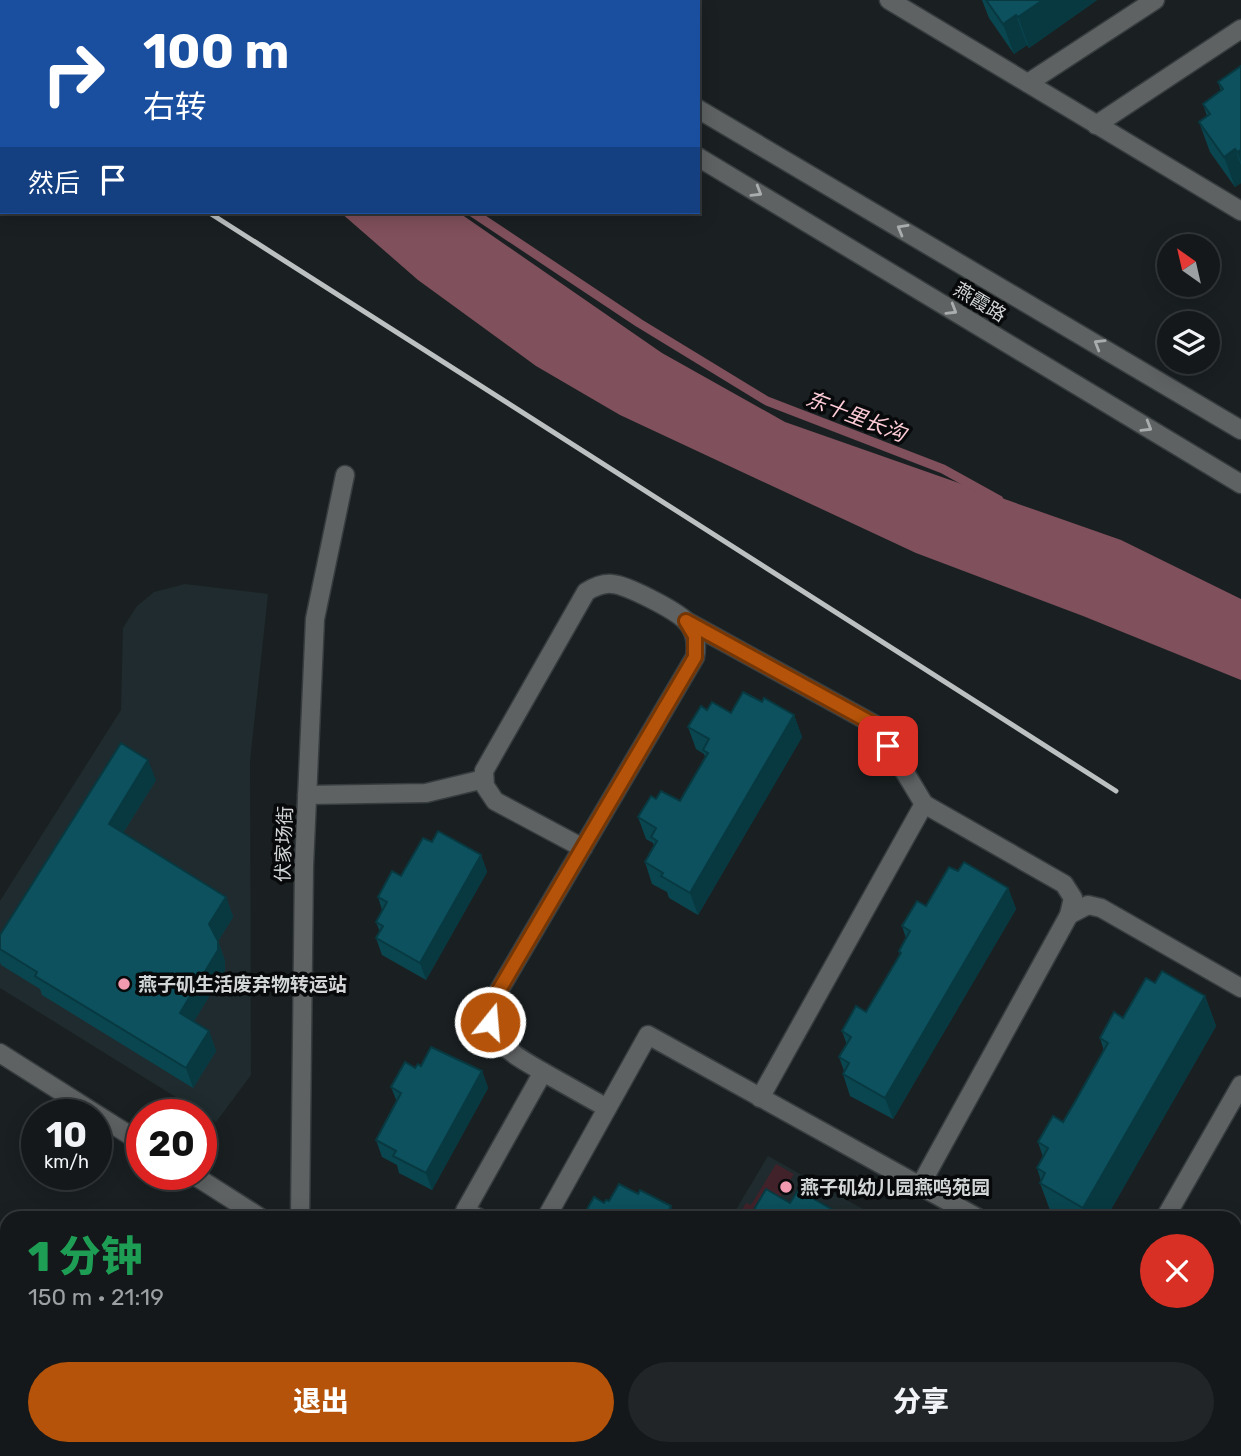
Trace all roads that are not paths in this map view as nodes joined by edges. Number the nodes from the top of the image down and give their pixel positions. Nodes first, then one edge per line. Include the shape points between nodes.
1 (889, 0) edge
2 (1155, 0) edge
3 (1241, 29) edge
4 (1028, 83) junction
5 (700, 110) edge
6 (1097, 125) junction
7 (700, 158) edge
8 (1241, 211) edge
9 (1241, 429) edge
10 (345, 475) dead end
11 (1241, 484) edge
12 (686, 621) junction
13 (484, 779) junction
14 (307, 795) junction
15 (925, 804) junction
16 (583, 848) junction
17 (1069, 915) junction
18 (1241, 988) edge
19 (0, 1053) edge
20 (542, 1072) junction
21 (1241, 1085) edge
22 (760, 1098) junction
23 (607, 1108) junction
24 (126, 1133) edge
25 (920, 1186) junction
26 (217, 1190) edge
27 (250, 1211) edge
28 (300, 1211) edge
29 (465, 1211) edge
30 (550, 1211) edge
31 (965, 1211) edge
32 (1169, 1211) edge

1 - 4 street
2 - 4 street
3 - 6 street
4 - 6 street
9 -> 5 street, 燕霞路
6 - 8 street
7 -> 11 street, 燕霞路
10 - 14 street, 伏家场街 via 315,619
12 - 13 street via 623,587 604,584 586,592 486,764
12 - 15 street via 877,726
12 - 16 street via 695,636 695,657
13 - 14 street via 426,793
13 - 16 street via 495,801
14 - 28 street, 伏家场街
15 - 17 street via 1064,884 1073,898
15 - 22 street
16 - 20 street via 490,1012 498,1042
17 - 18 street via 1088,905 1101,908
17 - 25 street
19 - 24 street
20 - 23 street
20 - 29 street
21 - 32 street
22 - 23 street via 648,1035
22 - 25 street
23 - 30 street
25 - 31 street
26 - 27 street

